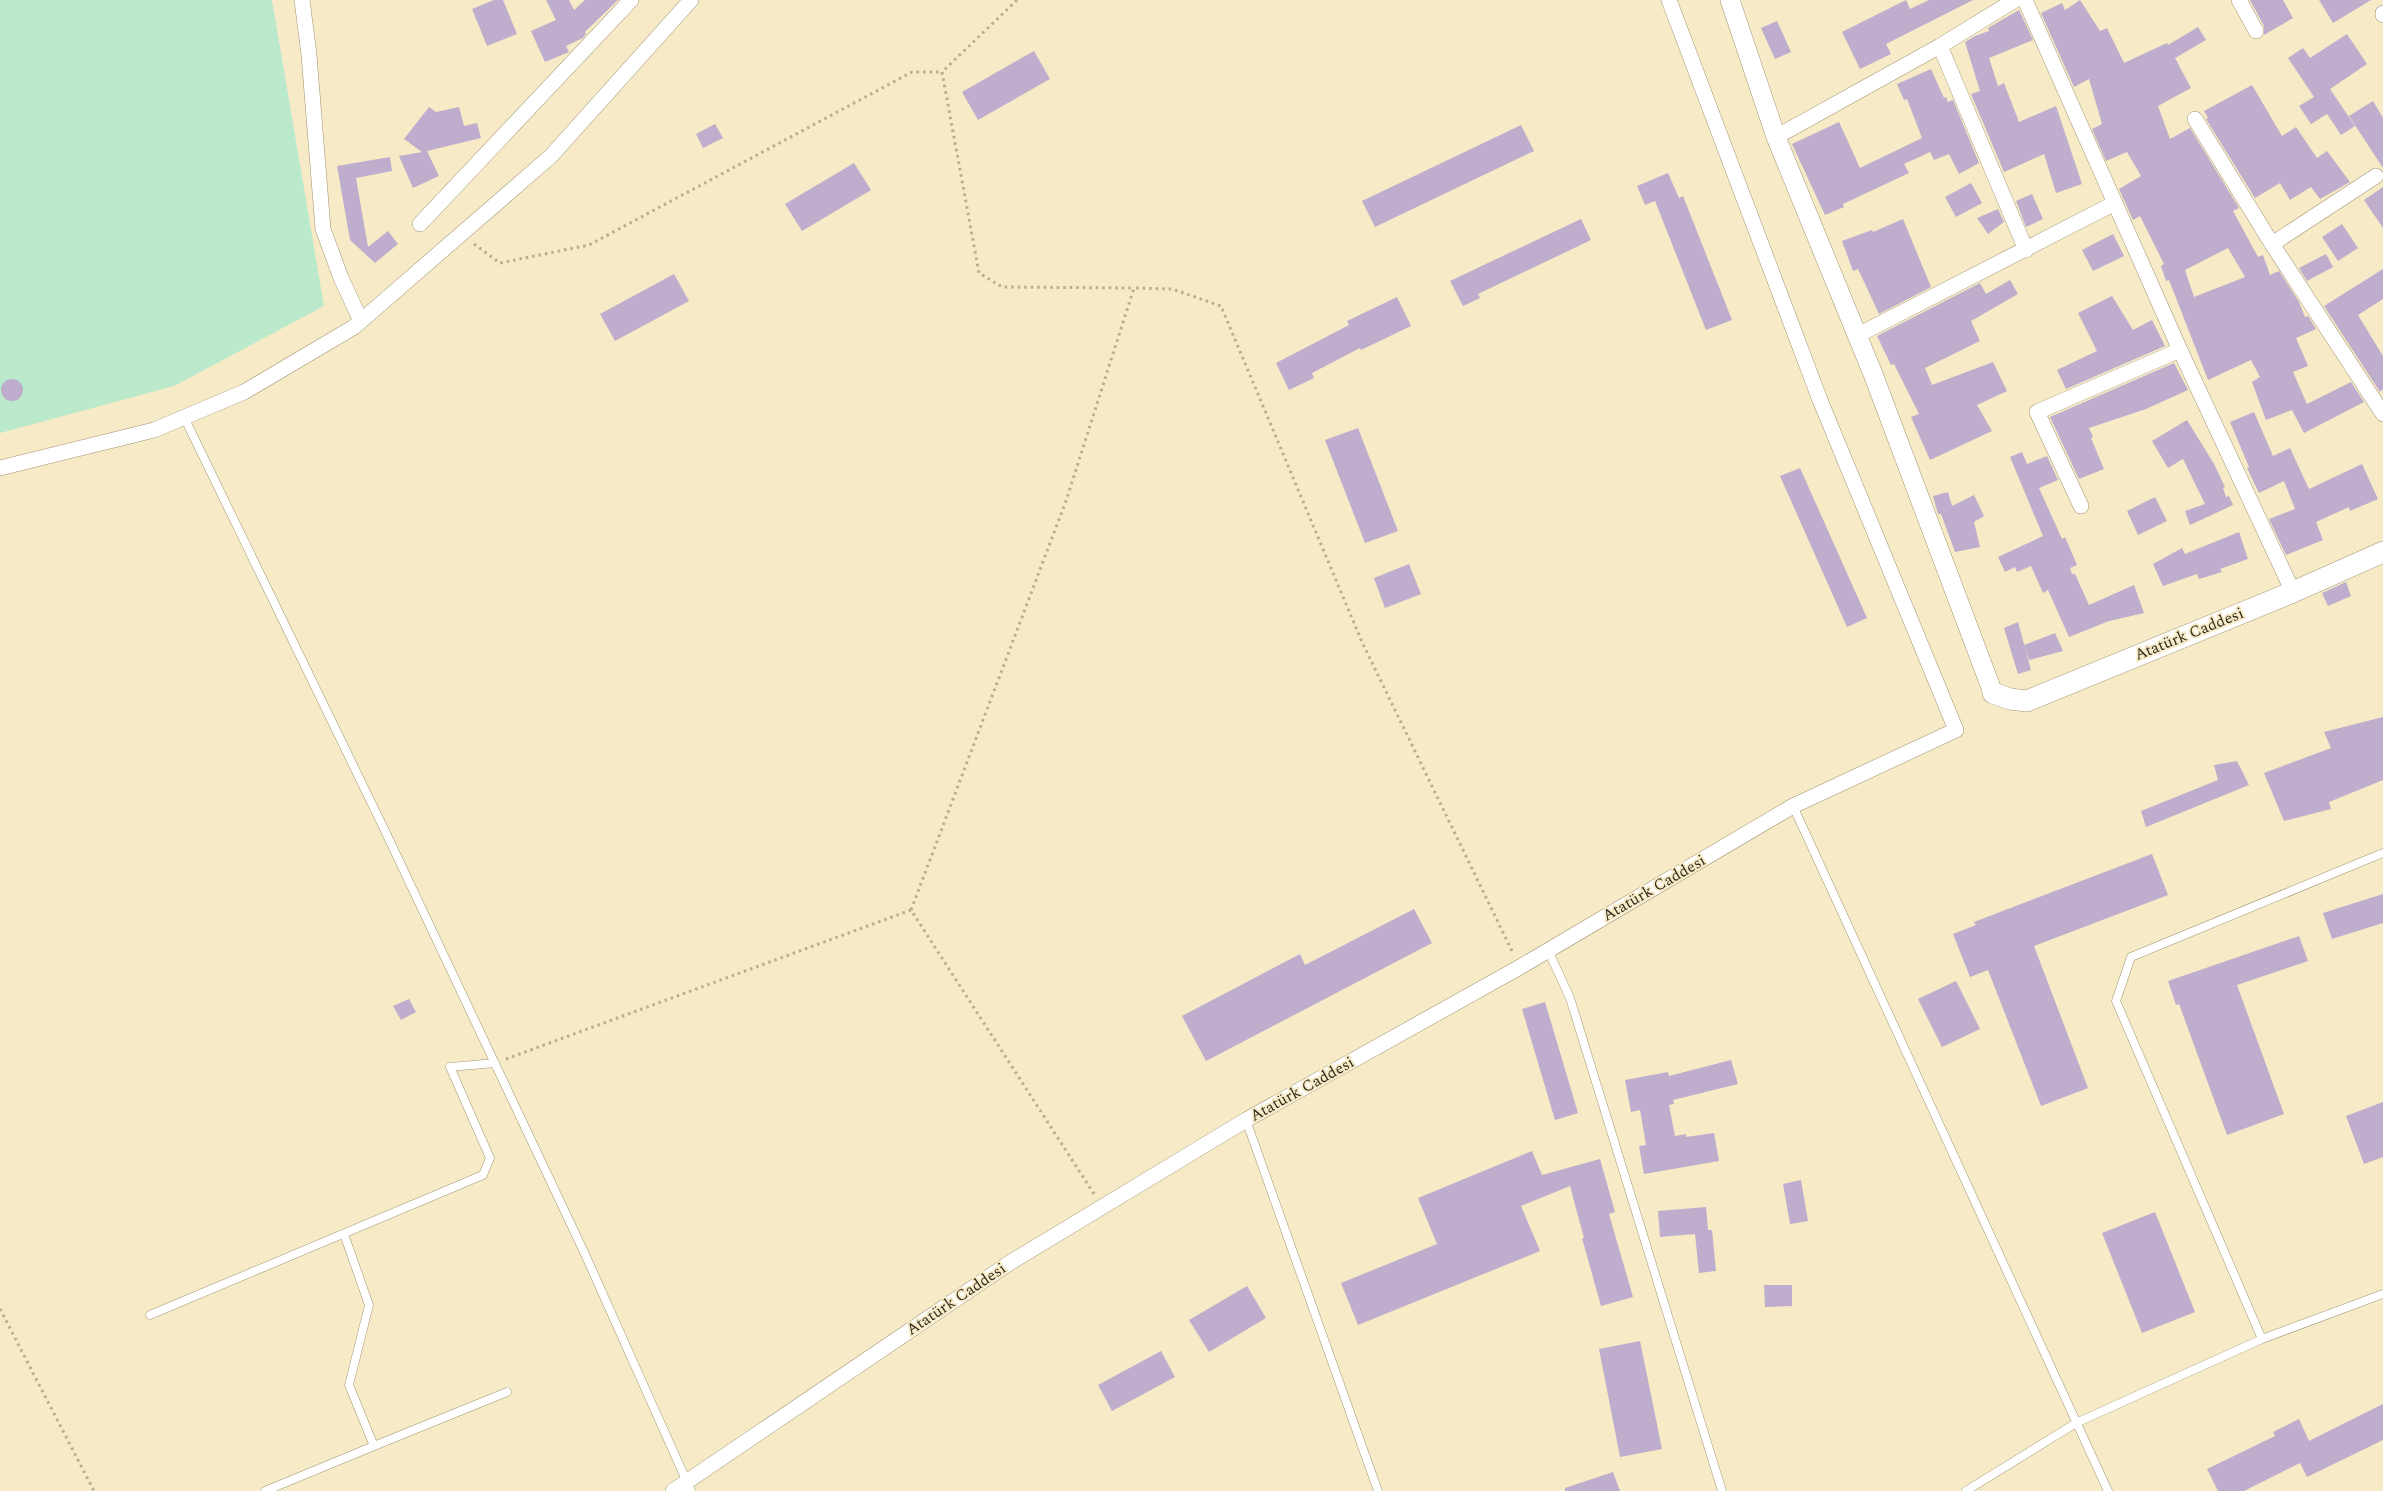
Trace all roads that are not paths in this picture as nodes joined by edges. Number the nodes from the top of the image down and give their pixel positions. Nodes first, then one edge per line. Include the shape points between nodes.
1 (302, 0) edge
2 (631, 0) edge
3 (691, 0) edge
4 (1669, 0) edge
5 (1730, 0) edge
6 (2015, 0) edge
7 (2025, 0) edge
8 (2239, 0) edge
9 (2256, 31) dead end
10 (1940, 46) junction
11 (2195, 119) dead end
12 (1776, 137) junction
13 (2376, 176) dead end
14 (2114, 203) junction
15 (420, 224) dead end
16 (2272, 244) junction
17 (2026, 250) junction
18 (361, 321) junction
19 (1858, 335) junction
20 (2180, 350) junction
21 (2383, 414) edge
22 (184, 417) junction
23 (0, 468) edge
24 (2081, 506) dead end
25 (2383, 552) edge
26 (2292, 592) junction
27 (1993, 693) joint
28 (1793, 806) junction
29 (2383, 853) edge
30 (1548, 950) junction
31 (495, 1063) junction
32 (1246, 1120) junction
33 (344, 1234) junction
34 (2383, 1294) edge
35 (150, 1315) dead end
36 (2262, 1339) junction
37 (507, 1392) dead end
38 (2076, 1423) junction
39 (374, 1446) junction
40 (690, 1487) edge
41 (265, 1491) edge
42 (673, 1491) edge
43 (1378, 1491) edge
44 (1722, 1491) edge
45 (1966, 1491) edge
46 (2108, 1491) edge

1 - 18 street via 323,229
2 - 15 street
3 - 18 street via 551,156
4 - 28 street, Atatürk Caddesi via 1820,400 1956,730
5 - 12 street
6 - 10 street
7 - 14 street
8 - 9 street
10 - 12 street
10 - 17 street
11 - 16 street
12 - 19 street
13 - 16 street
14 - 17 street
14 - 20 street
16 - 21 street
17 - 19 street
18 - 22 street via 244,392
19 - 27 street
20 - 24 street via 2038,412
20 - 26 street
22 - 23 street via 120,440
22 - 31 lane
25 - 26 main road, Atatürk Caddesi
26 - 27 main road, Atatürk Caddesi via 2027,701
28 - 30 street, Atatürk Caddesi
28 - 38 lane
29 - 36 lane via 2131,957 2116,1000
30 - 32 street, Atatürk Caddesi
30 - 44 lane via 1570,998
31 - 33 lane via 450,1067 490,1158 483,1175
31 - 40 lane
32 - 40 street, Atatürk Caddesi via 1011,1262
32 - 43 lane
33 - 35 lane
33 - 39 lane via 369,1305 348,1385
34 - 36 lane
36 - 38 lane
37 - 39 lane
38 - 45 lane
38 - 46 lane
39 - 41 lane
40 - 42 street, Atatürk Caddesi

